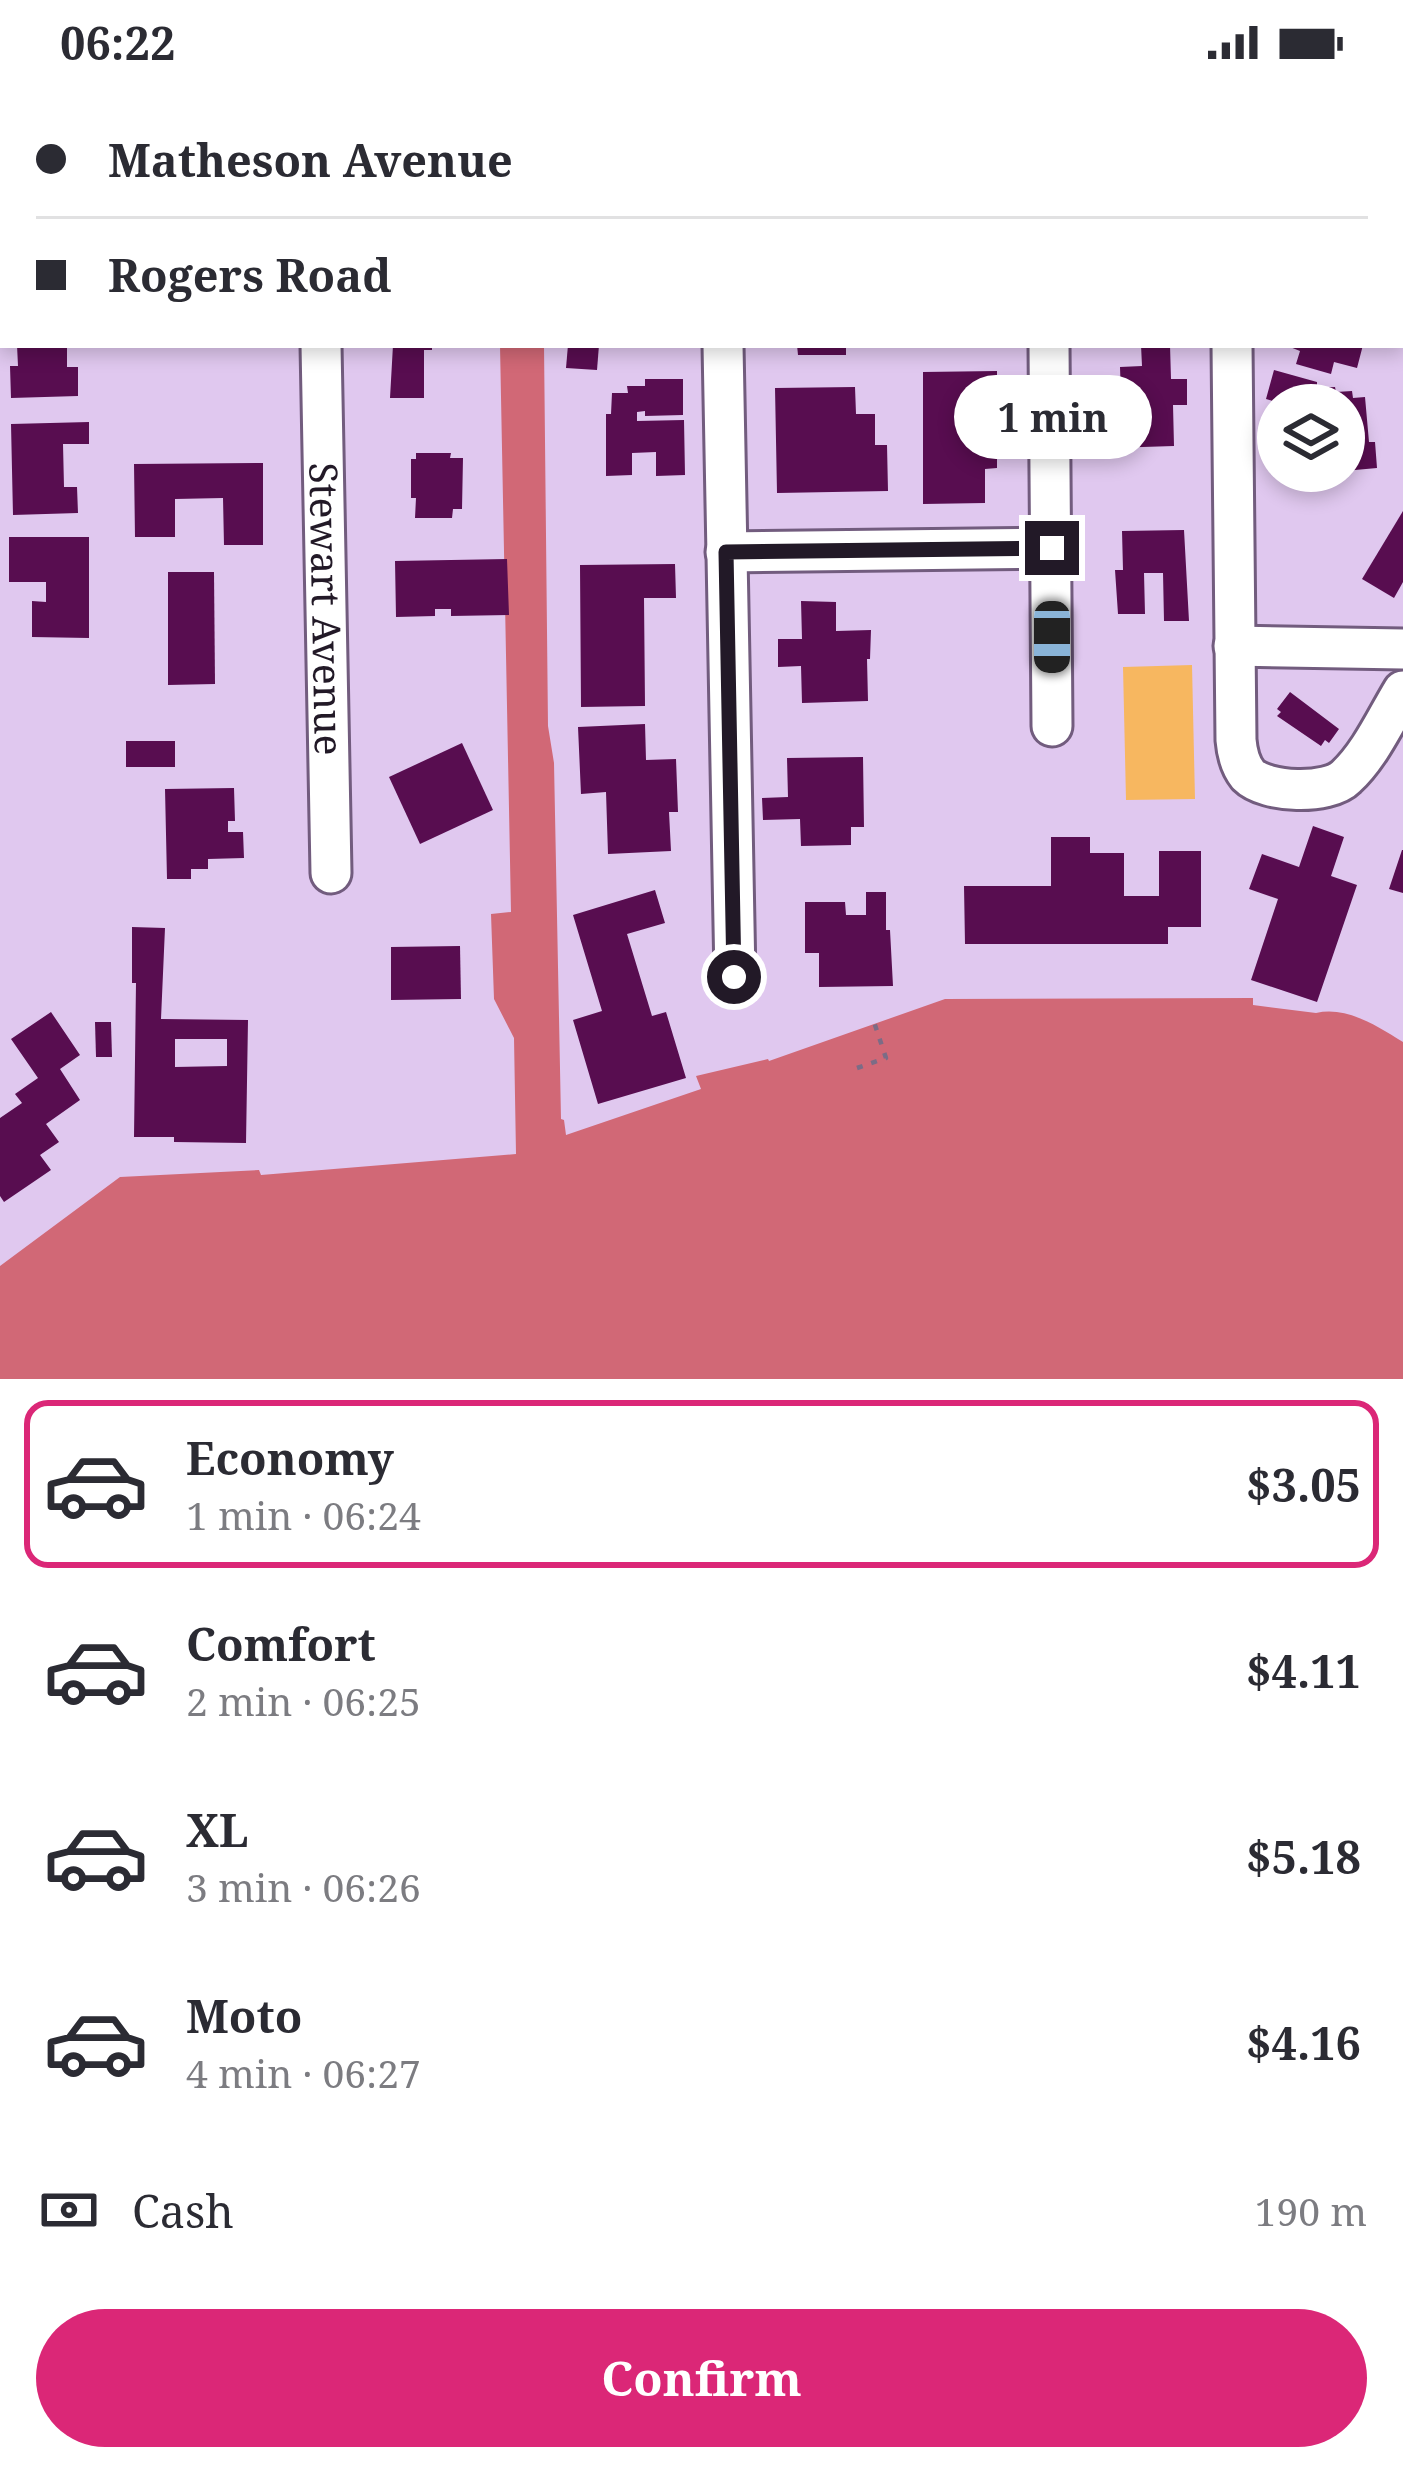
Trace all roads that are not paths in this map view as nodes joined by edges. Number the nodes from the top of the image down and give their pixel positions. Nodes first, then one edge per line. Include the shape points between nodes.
1 (321, 348) edge
2 (723, 348) edge
3 (1049, 348) edge
4 (1232, 348) edge
5 (1052, 548) junction
6 (726, 552) junction
7 (1234, 646) junction
8 (1403, 649) edge
9 (1403, 691) edge
10 (1052, 726) dead end
11 (332, 873) dead end
12 (734, 977) dead end

1 - 11 street, Stewart Avenue
2 - 6 street
3 - 5 street
4 - 7 street
5 - 6 street
5 - 10 street
6 - 12 street
7 - 8 street
7 - 9 street via 1237,752 1259,783 1340,783

